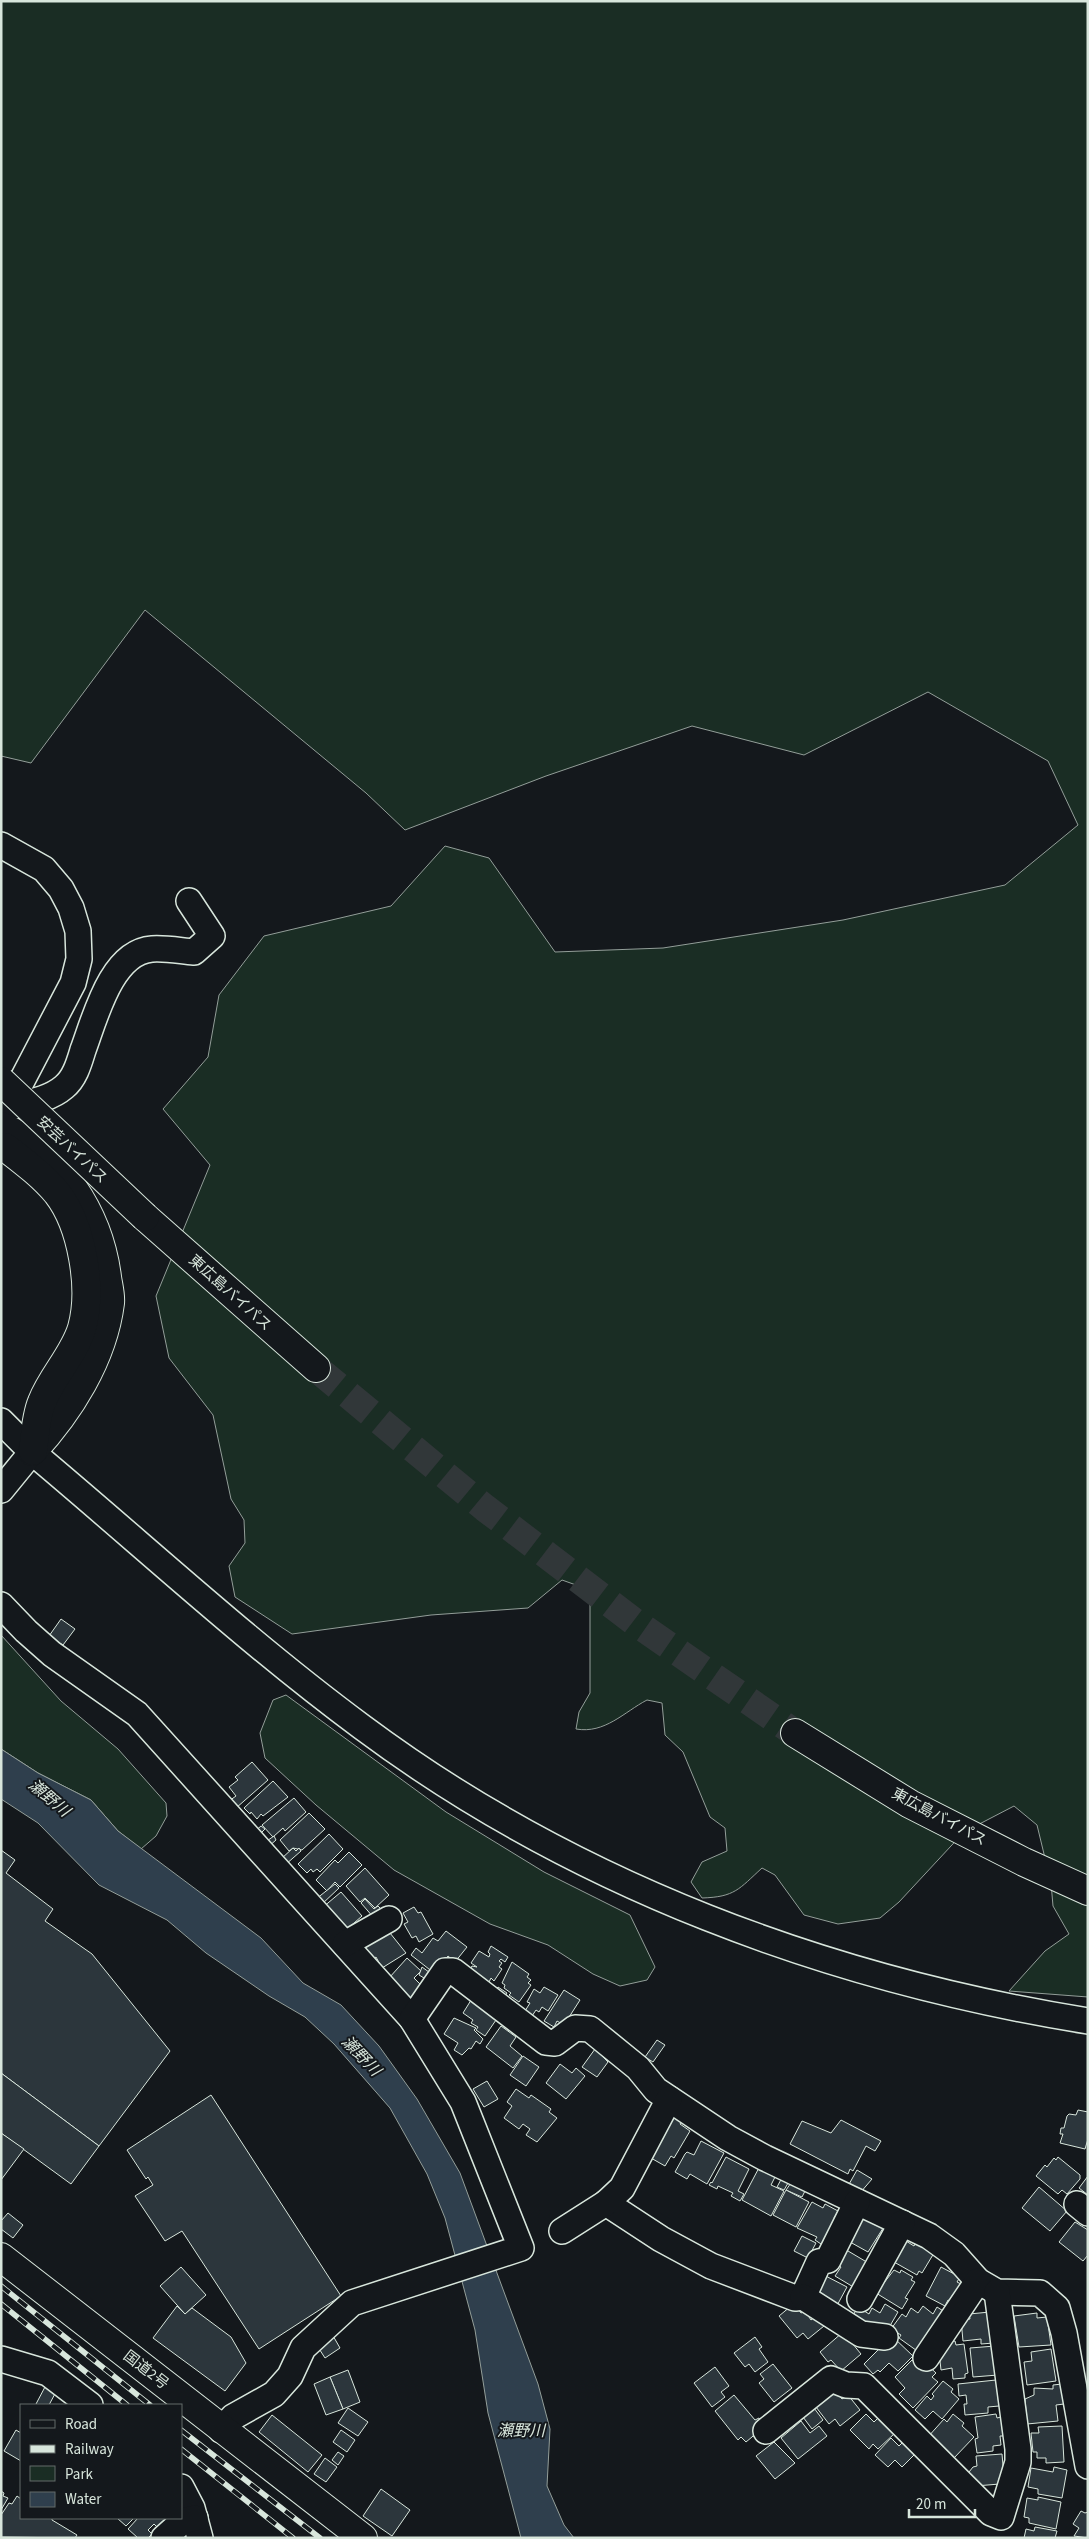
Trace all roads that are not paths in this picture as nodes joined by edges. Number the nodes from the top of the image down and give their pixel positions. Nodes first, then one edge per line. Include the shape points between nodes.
1 (1, 845) edge
2 (189, 901) dead end
3 (1, 1082) edge
4 (4, 1116) edge
5 (1, 1145) edge
6 (145, 1217) joint
7 (316, 1368) tunnel mouth
8 (1, 1421) edge
9 (32, 1452) junction
10 (1, 1490) edge
11 (1, 1605) edge
12 (795, 1733) tunnel mouth
13 (1088, 1890) edge
14 (389, 1919) dead end
15 (345, 1944) junction
16 (412, 2019) junction
17 (1088, 2021) edge
18 (668, 2099) junction
19 (857, 2202) junction
20 (606, 2203) junction
21 (902, 2223) junction
22 (562, 2231) dead end
23 (1, 2257) edge
24 (988, 2287) junction
25 (803, 2297) junction
26 (860, 2299) dead end
27 (885, 2337) dead end
28 (926, 2358) dead end
29 (1, 2359) edge
30 (89, 2404) edge
31 (222, 2430) junction
32 (766, 2431) dead end
33 (1088, 2466) edge
34 (182, 2489) edge
35 (198, 2528) edge
36 (164, 2538) edge
37 (363, 2538) edge

1 - 4 street via 44,869 56,882 72,908 78,931 79,959 73,983
2 - 4 street via 212,936 194,952 151,949 134,954 115,973 103,997 75,1074 64,1087
3 - 6 highway, 安芸バイパス, bridge
4 - 9 highway via 48,1156 76,1190 95,1228 105,1261 110,1302 98,1350 85,1379 53,1430
5 - 9 highway via 33,1168 58,1194 79,1236 87,1283 82,1327 71,1354 42,1402
6 - 7 highway, 東広島バイパス
8 - 9 street
9 - 10 street
9 - 17 street via 298,1678 364,1729 504,1819 575,1859 646,1893 800,1952 958,1996
11 - 15 street via 52,1654 137,1714
12 - 13 highway, 東広島バイパス via 910,1804 1024,1862
14 - 15 street
15 - 16 street
16 - 18 street via 446,1971 452,1971 546,2042 555,2043 575,2028 590,2029 638,2068
16 - 31 street via 463,2102 521,2248 352,2302 311,2338 290,2376 274,2394 233,2416
18 - 19 street via 735,2142
18 - 20 street via 622,2188
19 - 21 street
19 - 25 street via 828,2260 819,2262
20 - 22 street
20 - 25 street via 661,2239 711,2266 796,2298
21 - 24 street via 929,2236 954,2254
21 - 26 street
23 - 31 highway, 国道2号
24 - 28 street
24 - 32 street via 1018,2449 1018,2462 1001,2517 992,2513 864,2386 846,2385 831,2379
24 - 33 street via 1040,2293 1056,2308 1064,2333
25 - 27 street via 861,2334
29 - 30 street via 48,2373
31 - 37 highway, 国道2号
34 - 35 street
35 - 36 street via 183,2521

